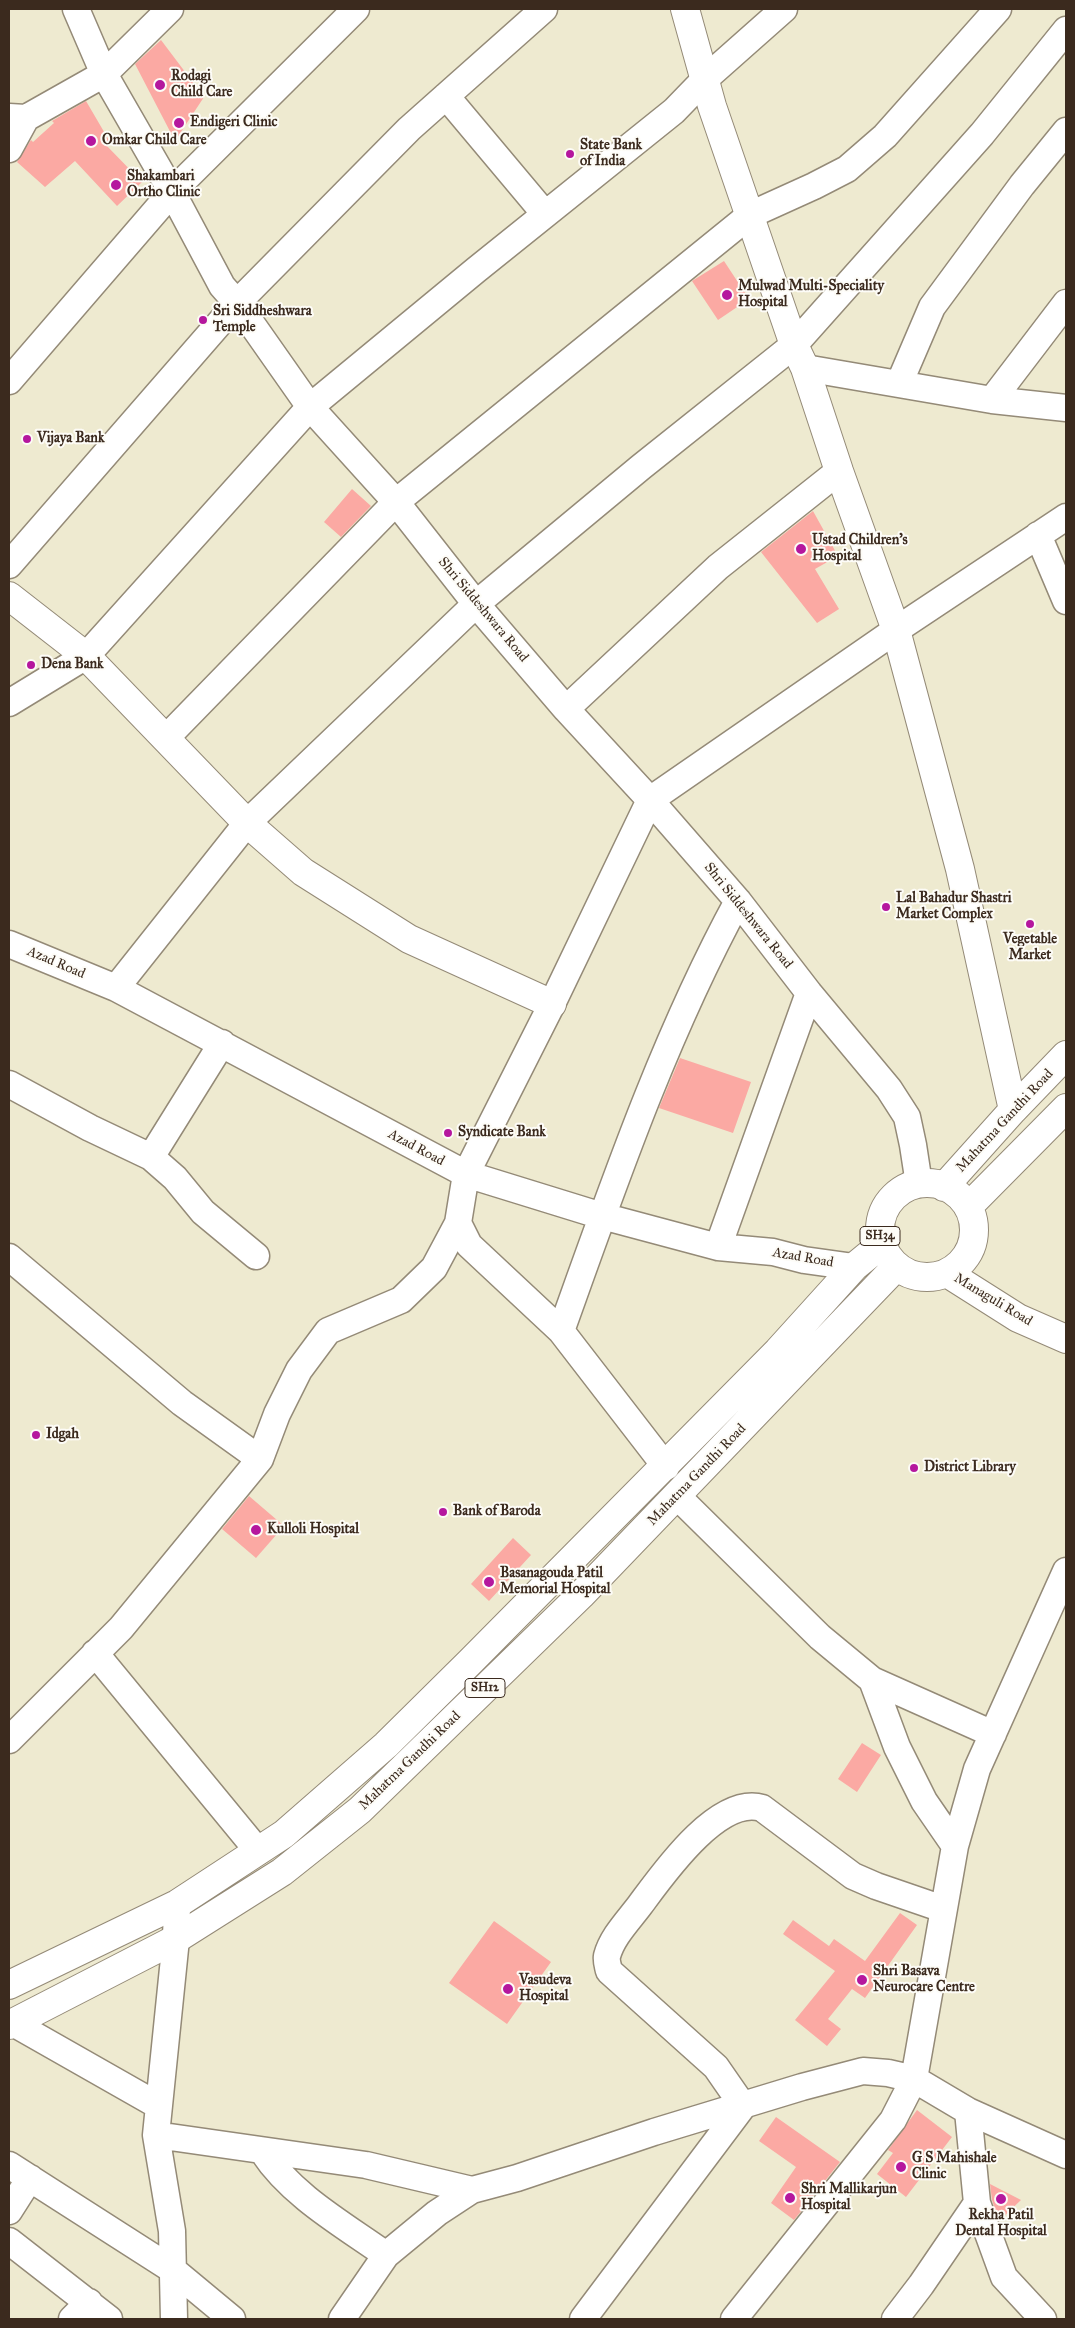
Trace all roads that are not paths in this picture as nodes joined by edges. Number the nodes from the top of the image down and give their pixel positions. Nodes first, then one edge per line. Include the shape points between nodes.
1 (76, 9) edge
2 (170, 9) edge
3 (356, 9) edge
4 (544, 9) edge
5 (685, 9) edge
6 (784, 9) edge
7 (998, 9) edge
8 (1066, 30) edge
9 (104, 74) junction
10 (705, 79) junction
11 (446, 96) junction
12 (17, 118) edge
13 (1066, 131) edge
14 (9, 149) edge
15 (172, 192) junction
16 (546, 214) junction
17 (750, 215) junction
18 (237, 303) junction
19 (1066, 303) edge
20 (800, 356) junction
21 (9, 381) edge
22 (899, 384) junction
23 (992, 400) junction
24 (310, 407) junction
25 (1066, 408) edge
26 (839, 471) junction
27 (396, 502) junction
28 (1066, 518) edge
29 (1038, 535) junction
30 (9, 565) edge
31 (9, 596) edge
32 (1066, 601) edge
33 (476, 604) junction
34 (896, 630) junction
35 (86, 656) junction
36 (9, 703) edge
37 (566, 709) junction
38 (166, 738) junction
39 (650, 800) junction
40 (246, 823) junction
41 (738, 901) junction
42 (9, 944) edge
43 (116, 988) junction
44 (809, 993) junction
45 (552, 1004) junction
46 (222, 1043) junction
47 (1066, 1055) edge
48 (9, 1084) edge
49 (1066, 1108) edge
50 (1013, 1110) junction
51 (151, 1157) junction
52 (466, 1174) junction
53 (932, 1186) junction
54 (968, 1208) junction
55 (602, 1216) junction
56 (458, 1223) junction
57 (882, 1244) junction
58 (718, 1247) junction
59 (256, 1256) dead end
60 (9, 1257) edge
61 (854, 1266) junction
62 (896, 1267) junction
63 (947, 1273) junction
64 (561, 1331) junction
65 (1066, 1339) edge
66 (260, 1459) junction
67 (666, 1466) junction
68 (677, 1496) junction
69 (1066, 1571) edge
70 (95, 1653) junction
71 (872, 1680) junction
72 (993, 1734) junction
73 (9, 1740) edge
74 (954, 1846) junction
75 (258, 1850) junction
76 (177, 1904) junction
77 (943, 1909) junction
78 (176, 1938) junction
79 (9, 1986) edge
80 (11, 2024) edge
81 (914, 2079) junction
82 (159, 2106) junction
83 (743, 2106) junction
84 (968, 2111) junction
85 (156, 2135) junction
86 (263, 2152) junction
87 (1066, 2155) edge
88 (19, 2172) edge
89 (472, 2190) junction
90 (977, 2203) junction
91 (9, 2211) edge
92 (9, 2241) edge
93 (386, 2255) junction
94 (173, 2270) junction
95 (81, 2311) edge
96 (741, 2317) edge
97 (109, 2319) edge
98 (174, 2319) edge
99 (232, 2319) edge
100 (342, 2319) edge
101 (583, 2319) edge
102 (895, 2319) edge
103 (1043, 2319) edge

1 - 9 street, Shri Siddeshwara Road
2 - 9 street
3 - 15 street
4 - 11 street
5 - 10 main road
6 - 10 street
7 - 17 street via 886,136 847,169
8 - 20 street
9 - 12 street
9 - 15 street, Shri Siddeshwara Road
10 - 16 street via 674,111
10 - 17 main road
11 - 16 street
11 - 18 street via 409,129
12 - 14 street
13 - 22 street via 932,306
15 - 18 street, Shri Siddeshwara Road via 222,286
15 - 21 street
16 - 24 street
17 - 20 main road
17 - 27 street
18 - 24 street, Shri Siddeshwara Road
18 - 30 street
19 - 23 street
20 - 22 street
20 - 26 main road
20 - 33 street via 641,466
22 - 23 street
23 - 25 street
24 - 27 street, Shri Siddeshwara Road
24 - 35 street
26 - 34 main road
26 - 37 street via 718,568
27 - 33 street, Shri Siddeshwara Road
27 - 38 street
28 - 29 street
29 - 32 street
29 - 34 street
31 - 35 main road
33 - 37 street, Shri Siddeshwara Road
33 - 40 street
34 - 39 street
34 - 50 main road via 960,869
35 - 36 street
35 - 38 main road
37 - 39 street, Shri Siddeshwara Road
38 - 40 main road
39 - 41 street, Shri Siddeshwara Road
39 - 45 street
40 - 43 street
40 - 45 main road via 303,872 409,939
41 - 44 street, Shri Siddeshwara Road
41 - 55 street via 710,953 665,1054
42 - 43 street, Azad Road
43 - 46 street, Azad Road
44 - 53 street, Shri Siddeshwara Road via 889,1089 906,1117
44 - 58 street
45 - 52 street
46 - 51 street
46 - 52 street, Azad Road
47 - 50 main road, Mahatma Gandhi Road / SH34
48 - 51 street
49 - 54 main road
50 - 53 main road, Mahatma Gandhi Road / SH34
51 - 59 street via 175,1178 203,1212
52 - 55 street, Azad Road
52 - 56 street
53 - 54 main road via 955,1193
53 - 57 main road, SH34 via 906,1188 887,1206 881,1224
54 - 63 main road via 973,1225 972,1244 963,1261
55 - 58 street, Azad Road
55 - 64 street
56 - 64 street via 469,1245
56 - 66 street via 434,1268 401,1300 328,1331 299,1370
57 - 61 main road, Mahatma Gandhi Road / SH12
57 - 62 main road, SH34
58 - 61 street, Azad Road via 773,1252 804,1260
60 - 66 street via 182,1403
61 - 67 main road, Mahatma Gandhi Road / SH12 via 778,1351
62 - 63 main road via 912,1276 930,1277
62 - 68 main road, Mahatma Gandhi Road / SH12
63 - 65 main road, Managuli Road via 1018,1318
64 - 67 street
66 - 70 street via 120,1628
67 - 75 main road, Mahatma Gandhi Road / SH12 via 386,1745 284,1834
68 - 71 street via 820,1637
68 - 78 main road, Mahatma Gandhi Road / SH12 via 582,1595 360,1810 282,1872
69 - 72 street
70 - 73 street
70 - 75 street
71 - 72 street
71 - 74 street via 897,1747 924,1801
72 - 74 street via 977,1769
74 - 77 street
75 - 76 main road, Mahatma Gandhi Road / SH12
76 - 78 street
76 - 79 main road, Mahatma Gandhi Road / SH12
77 - 81 street
77 - 83 street via 853,1876 762,1808 752,1805 734,1810 702,1832 665,1871 613,1941 606,1959 609,1971 716,2067
78 - 80 main road, Mahatma Gandhi Road / SH12
78 - 82 street
80 - 82 street
81 - 83 street via 864,2071
81 - 84 street
81 - 96 street via 893,2120
82 - 85 street
83 - 89 street
83 - 101 street
84 - 87 street
84 - 90 street
85 - 86 street
85 - 94 street via 172,2231
86 - 89 street via 366,2165
86 - 93 street via 290,2184
88 - 91 street
88 - 94 street
89 - 93 street via 437,2212
90 - 102 street
90 - 103 street via 1004,2278
92 - 95 street
93 - 100 street
94 - 98 street
94 - 99 street
95 - 97 street

